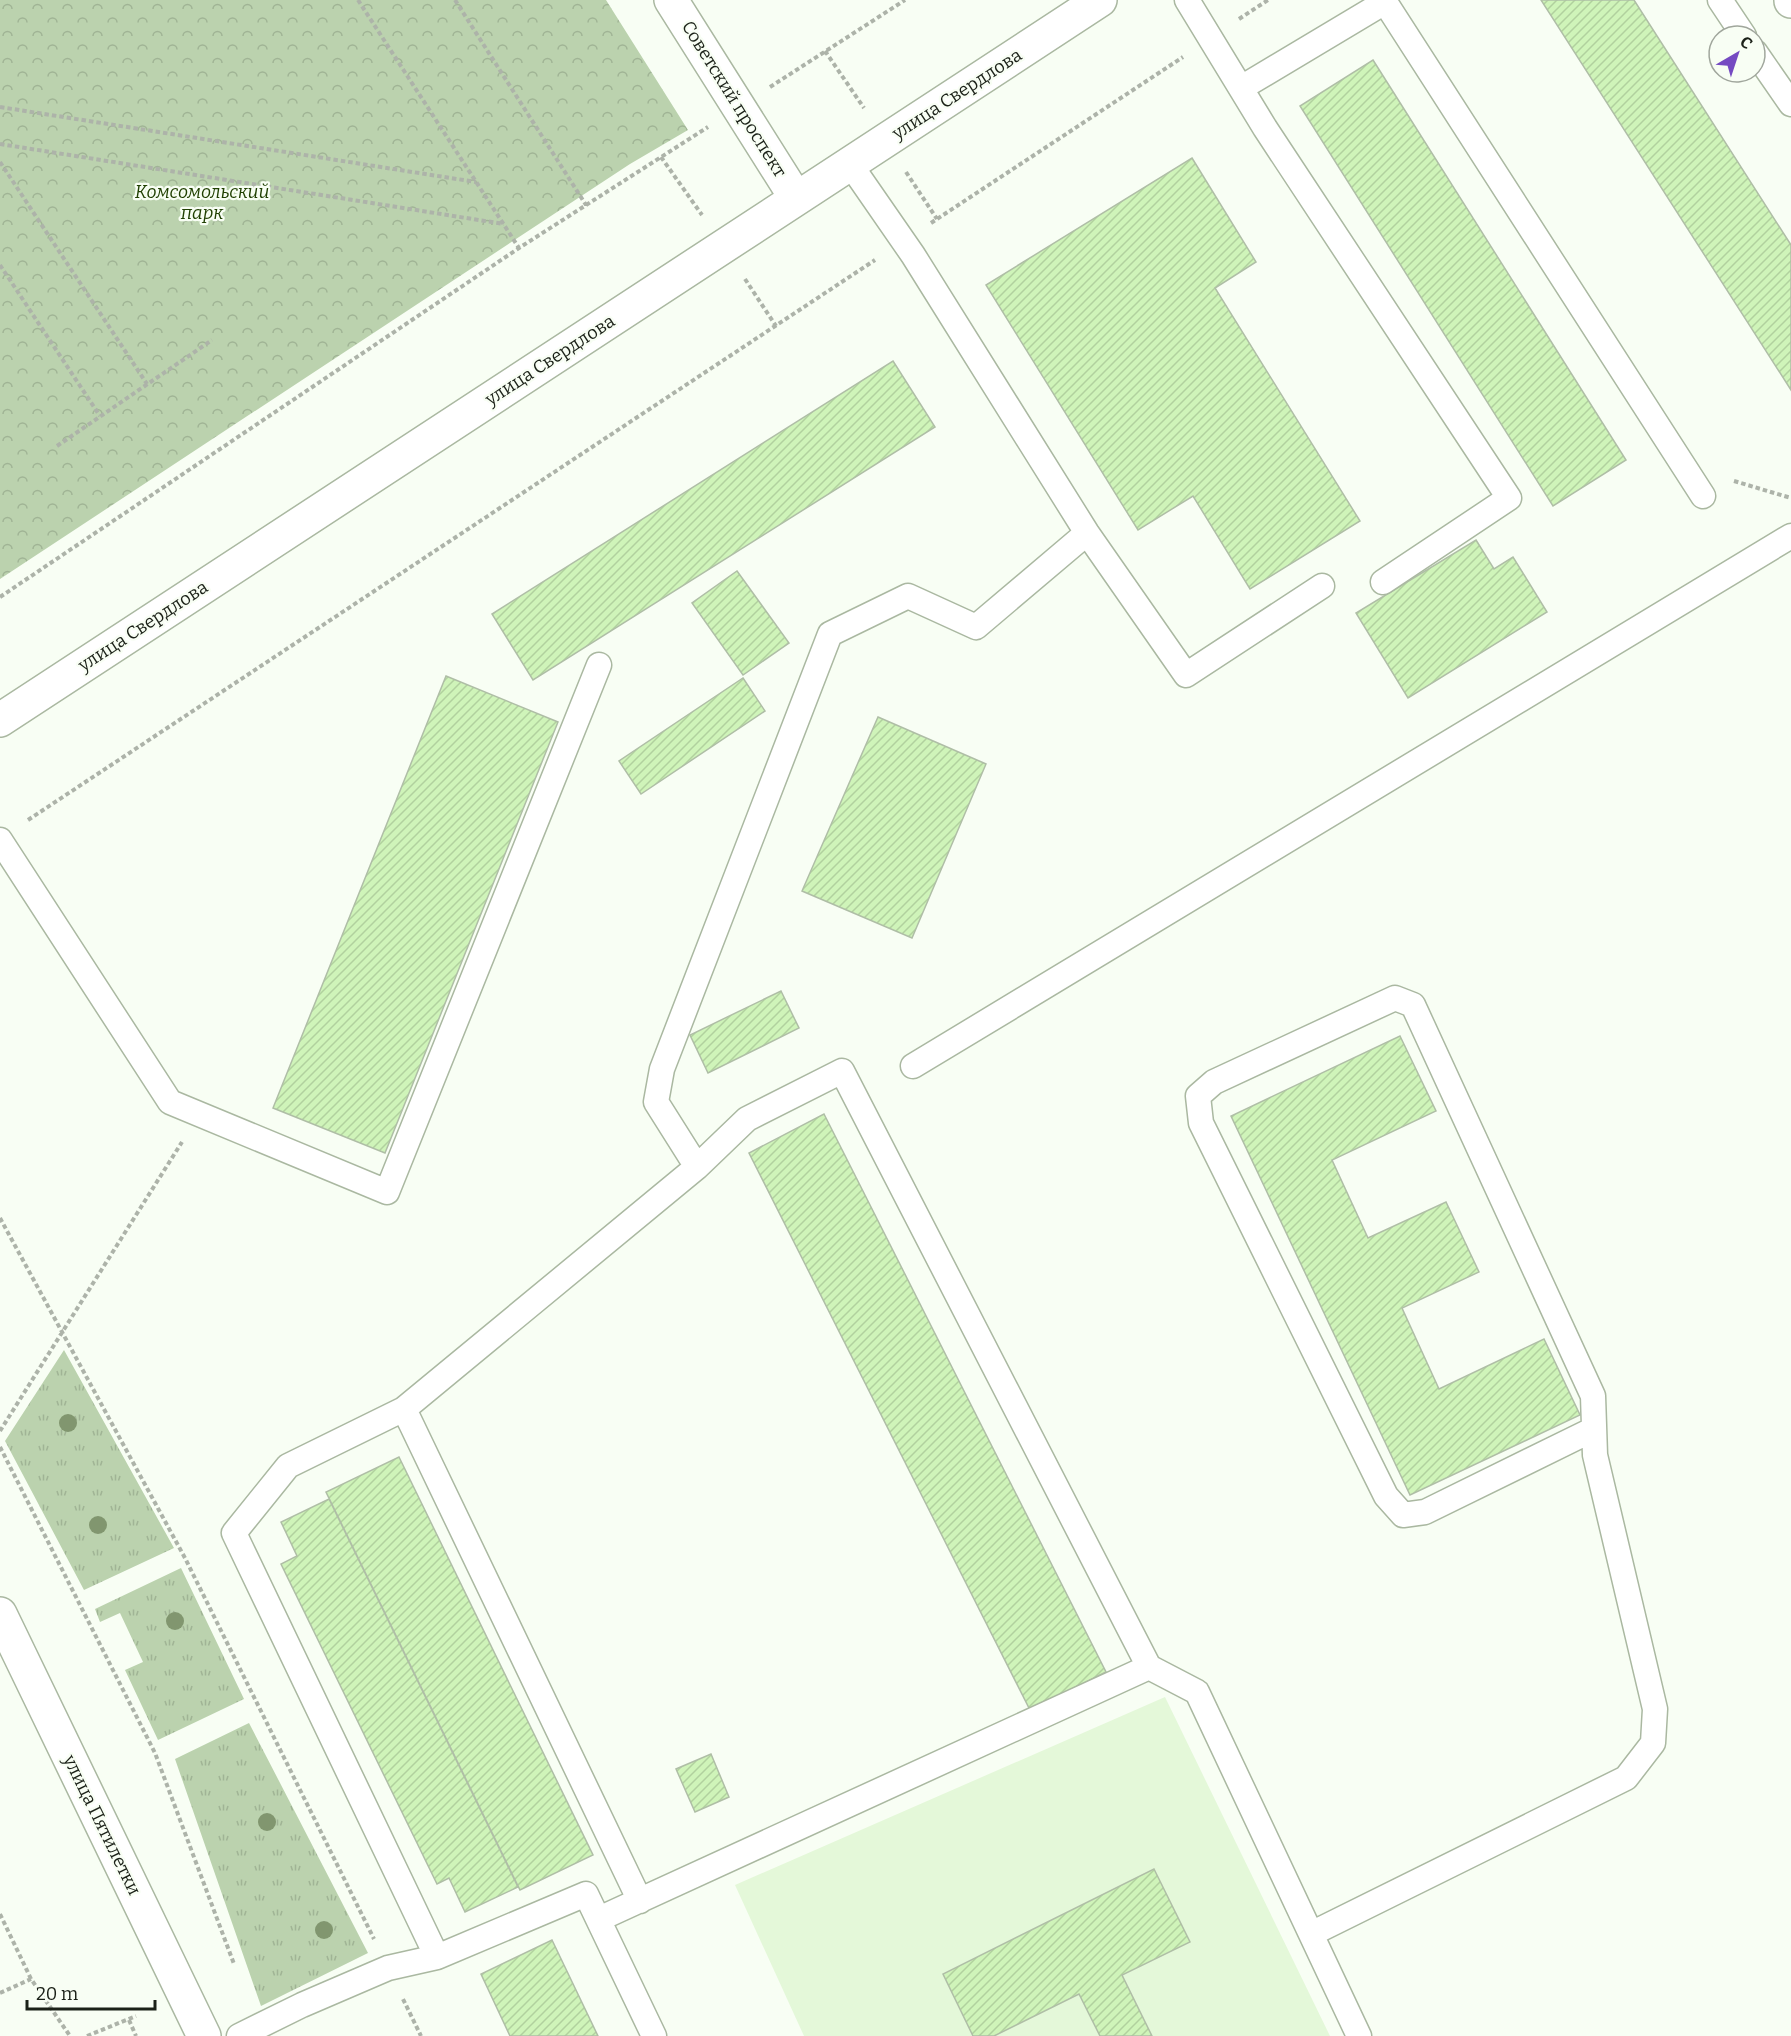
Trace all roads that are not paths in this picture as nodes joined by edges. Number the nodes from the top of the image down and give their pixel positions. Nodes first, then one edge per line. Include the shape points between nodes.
1 (671, 0) edge
2 (1100, 0) edge
3 (1187, 0) edge
4 (1720, 0) edge
5 (1736, 24) edge
6 (1767, 69) edge
7 (1241, 88) junction
8 (1791, 104) edge
9 (850, 164) junction
10 (796, 198) junction
11 (1703, 496) road end
12 (1087, 533) junction
13 (1791, 536) edge
14 (1383, 582) dead end
15 (1322, 586) dead end
16 (599, 665) dead end
17 (0, 720) edge
18 (0, 840) edge
19 (913, 1066) dead end
20 (697, 1167) junction
21 (404, 1409) junction
22 (1594, 1429) junction
23 (0, 1614) edge
24 (1149, 1667) junction
25 (640, 1901) junction
26 (599, 1919) junction
27 (1311, 1934) junction
28 (437, 1957) junction
29 (204, 2036) edge
30 (239, 2036) edge
31 (654, 2036) edge
32 (1359, 2036) edge

1 - 10 main road, Советский проспект
2 - 9 main road, улица Свердлова
3 - 7 lane
4 - 5 lane
6 - 8 lane
7 - 11 lane via 1385,2
7 - 14 lane via 1509,498
9 - 10 main road, улица Свердлова
9 - 12 lane via 904,241
10 - 17 main road, улица Свердлова
12 - 15 lane via 1186,675
12 - 20 lane via 976,627 908,596 831,634 662,1068 656,1102
13 - 19 lane
16 - 18 lane via 387,1192 170,1102
20 - 21 lane
20 - 24 lane via 747,1119 842,1071
21 - 25 lane
21 - 28 lane via 288,1466 234,1533
22 - 22 lane via 1593,1396 1413,1005 1395,998 1214,1082 1198,1096 1201,1123 1386,1496 1403,1515 1425,1512
22 - 27 lane via 1595,1455 1655,1709 1653,1743 1626,1778
23 - 29 main road, улица Пятилетки
24 - 25 lane
24 - 27 lane via 1197,1692
25 - 26 lane
26 - 28 lane via 586,1894
26 - 31 lane
27 - 32 lane
28 - 30 lane via 388,1968

